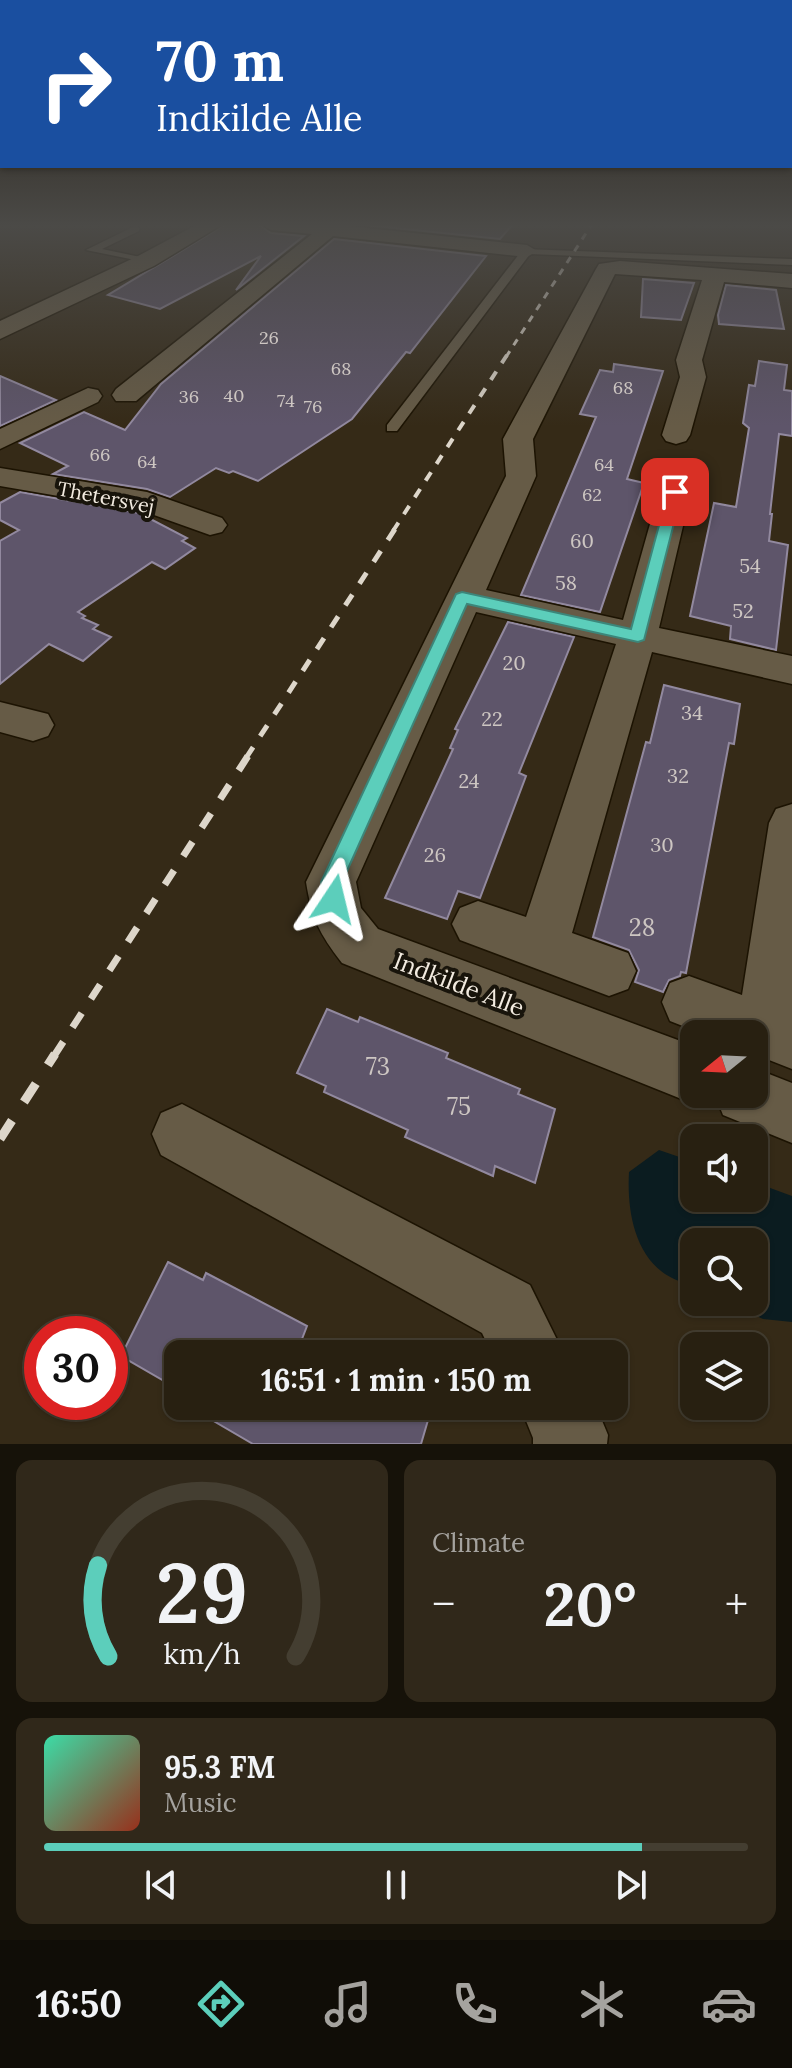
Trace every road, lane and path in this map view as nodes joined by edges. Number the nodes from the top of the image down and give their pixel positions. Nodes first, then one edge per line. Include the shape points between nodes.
1 (83, 291) edge
2 (253, 291) edge
3 (496, 291) edge
4 (595, 291) edge
5 (710, 291) edge
6 (0, 331) edge
7 (126, 395) dead end
8 (88, 396) dead end
9 (392, 428) dead end
10 (676, 435) dead end
11 (0, 440) edge
12 (0, 477) edge
13 (675, 492) dead end
14 (210, 525) dead end
15 (462, 597) junction
16 (638, 636) junction
17 (792, 670) edge
18 (792, 823) edge
19 (478, 924) dead end
20 (542, 947) junction
21 (609, 971) dead end
22 (689, 1002) dead end
23 (778, 1036) edge
24 (680, 1070) edge
25 (768, 1104) edge
26 (792, 1113) edge
27 (182, 1134) dead end
28 (522, 1340) edge
29 (563, 1420) edge
30 (570, 1444) edge

1 - 6 street
2 - 7 street
3 - 9 lane
4 - 15 street, Indkilde Alle via 518,439 521,476
5 - 10 street via 689,360 693,377
8 - 11 street
12 - 14 street, Thetersvej via 147,502
13 - 16 street
15 - 16 street
15 - 24 street, Indkilde Alle via 331,882 337,917 360,946
16 - 17 street
16 - 20 street
18 - 23 street
19 - 20 street
20 - 21 street
22 - 23 street
25 - 26 street
27 - 28 street via 506,1309
29 - 30 street

